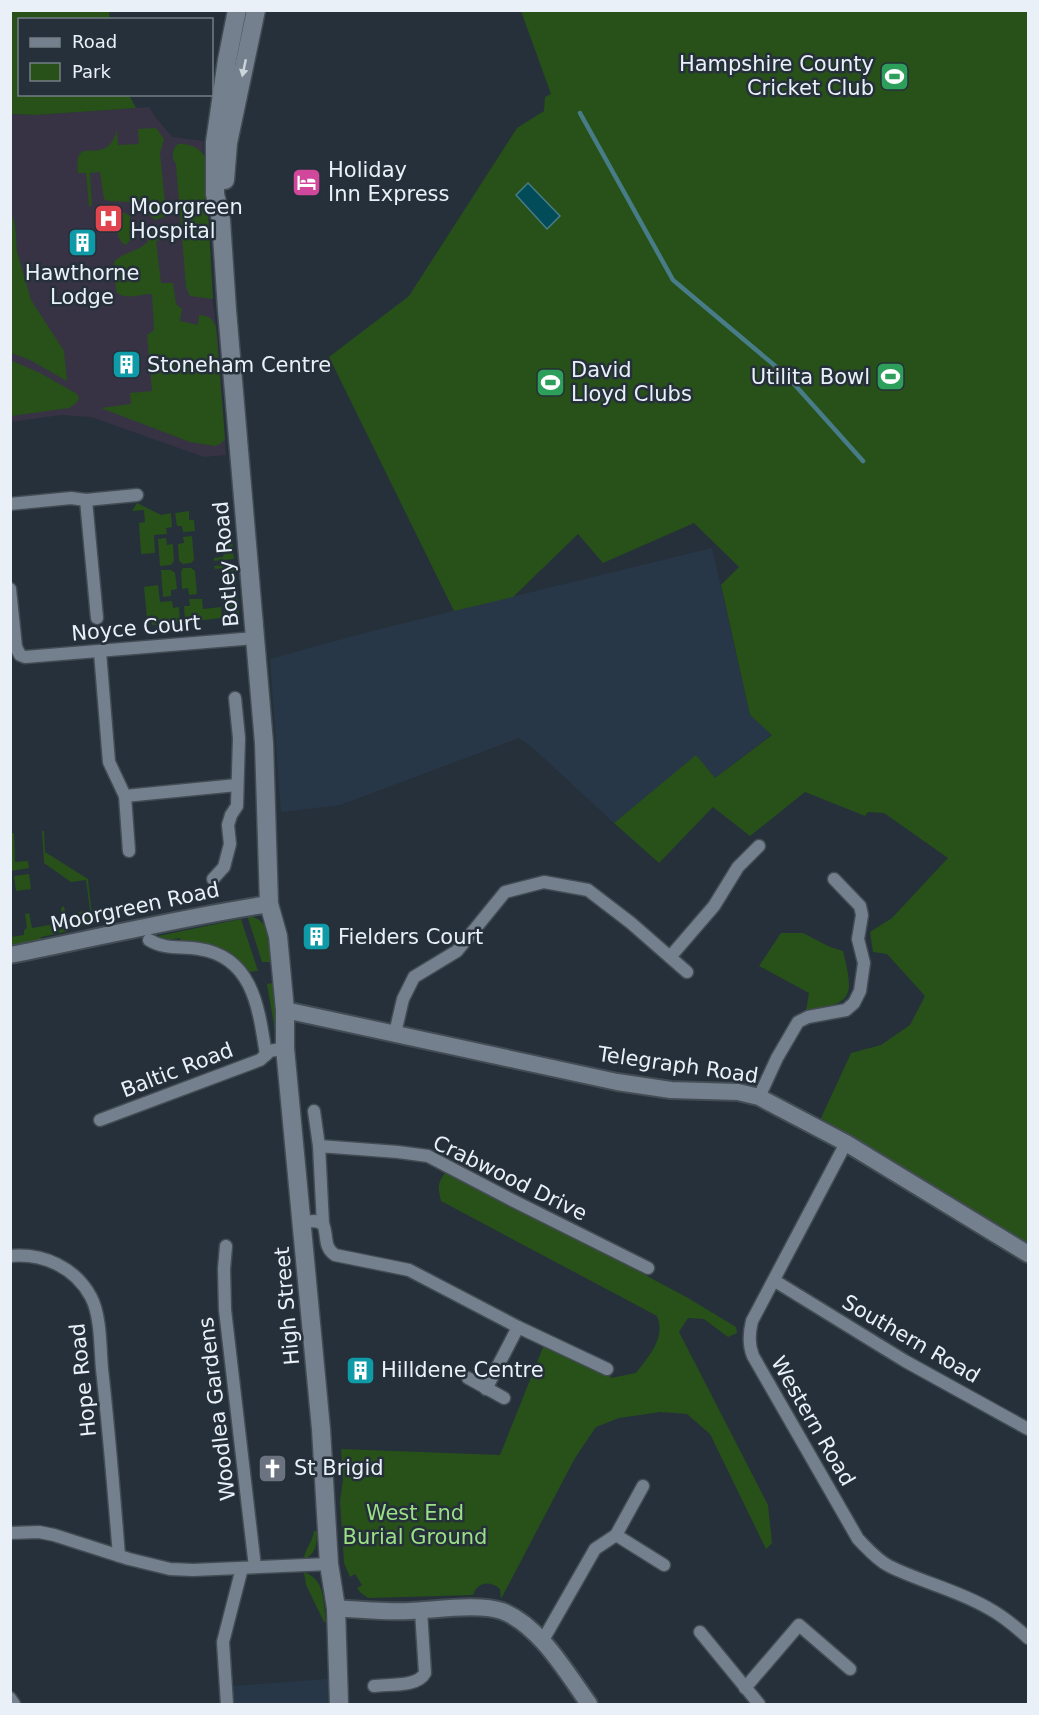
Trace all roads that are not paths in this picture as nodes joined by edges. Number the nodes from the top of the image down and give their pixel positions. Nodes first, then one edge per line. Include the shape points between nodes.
1 (237, 10) edge
2 (256, 10) edge
3 (220, 220) junction
4 (137, 495) dead end
5 (86, 500) junction
6 (10, 504) edge
7 (10, 589) edge
8 (97, 618) dead end
9 (255, 638) junction
10 (100, 652) junction
11 (235, 698) dead end
12 (237, 785) junction
13 (125, 796) junction
14 (759, 846) dead end
15 (129, 851) dead end
16 (213, 879) dead end
17 (834, 879) dead end
18 (269, 904) junction
19 (148, 940) dead end
20 (10, 955) edge
21 (670, 957) junction
22 (687, 972) dead end
23 (285, 1010) junction
24 (395, 1033) junction
25 (285, 1048) junction
26 (266, 1055) junction
27 (759, 1097) junction
28 (314, 1110) dead end
29 (100, 1120) dead end
30 (846, 1143) junction
31 (319, 1146) junction
32 (302, 1222) junction
33 (323, 1224) junction
34 (226, 1246) dead end
35 (1029, 1254) edge
36 (10, 1256) edge
37 (648, 1268) dead end
38 (775, 1281) junction
39 (518, 1327) junction
40 (607, 1369) dead end
41 (468, 1378) dead end
42 (486, 1389) junction
43 (504, 1398) dead end
44 (1029, 1429) edge
45 (643, 1486) dead end
46 (10, 1533) edge
47 (615, 1535) junction
48 (119, 1556) junction
49 (329, 1564) junction
50 (664, 1565) dead end
51 (248, 1568) junction
52 (336, 1608) junction
53 (421, 1611) junction
54 (700, 1632) dead end
55 (1029, 1638) edge
56 (543, 1641) junction
57 (850, 1669) dead end
58 (374, 1686) dead end
59 (745, 1688) junction
60 (10, 1698) edge
61 (14, 1704) edge
62 (227, 1704) edge
63 (339, 1704) edge
64 (589, 1704) edge
65 (759, 1704) edge

1 - 3 main road, Botley Road via 215,142 215,194
2 -> 3 main road, Botley Road via 228,143
3 - 9 main road, Botley Road
4 - 5 street
5 - 6 street
5 - 8 street
7 - 10 street, Noyce Court via 20,655
9 - 10 street, Noyce Court
9 - 18 main road, Botley Road via 264,743
10 - 13 street via 109,762
11 - 12 street via 239,738
12 - 13 street
12 - 16 street via 237,806 228,825 230,844 224,867
13 - 15 street
14 - 21 street via 738,867 714,906
17 - 27 street via 860,906 858,939 864,963 860,991 846,1010 798,1022
18 - 20 street, Moorgreen Road
18 - 23 main road, High Street via 278,936
19 - 26 street, Baltic Road via 159,946 211,951 231,963 244,976 256,998
21 - 22 street
21 - 24 street via 588,890 544,882 505,892 457,951 414,977 403,999
23 - 24 street, Telegraph Road
23 - 25 main road, High Street
24 - 27 street, Telegraph Road via 617,1082
25 - 26 street, Baltic Road
25 - 32 main road, High Street
26 - 29 street, Baltic Road
27 - 30 street, Telegraph Road
28 - 31 street
30 - 35 street, Telegraph Road
30 - 38 street, Western Road
31 - 33 street
31 - 37 street, Crabwood Drive via 428,1156
32 - 33 street
32 - 49 main road, High Street
33 - 39 street via 328,1248 335,1255 409,1270
34 - 51 street, Woodlea Gardens via 220,1310
36 - 48 street, Hope Road via 44,1258 66,1269 86,1288 96,1309
38 - 44 street, Southern Road via 905,1361
38 - 55 street, Western Road via 752,1321 750,1347 858,1539 888,1566 987,1607
39 - 40 street
39 - 42 street
41 - 42 street
42 - 43 street
45 - 47 street
46 - 48 street via 54,1535
47 - 50 street
47 - 56 street via 596,1549
48 - 51 street via 170,1569
49 - 51 street
49 - 52 main road, High Street
51 - 62 street via 223,1641
52 - 53 street
52 - 63 main road, High Street
53 - 56 street via 471,1607 501,1611
53 - 58 street via 425,1673 422,1679
54 - 59 street
56 - 64 street
57 - 59 street via 798,1625
59 - 65 street
60 - 61 street

